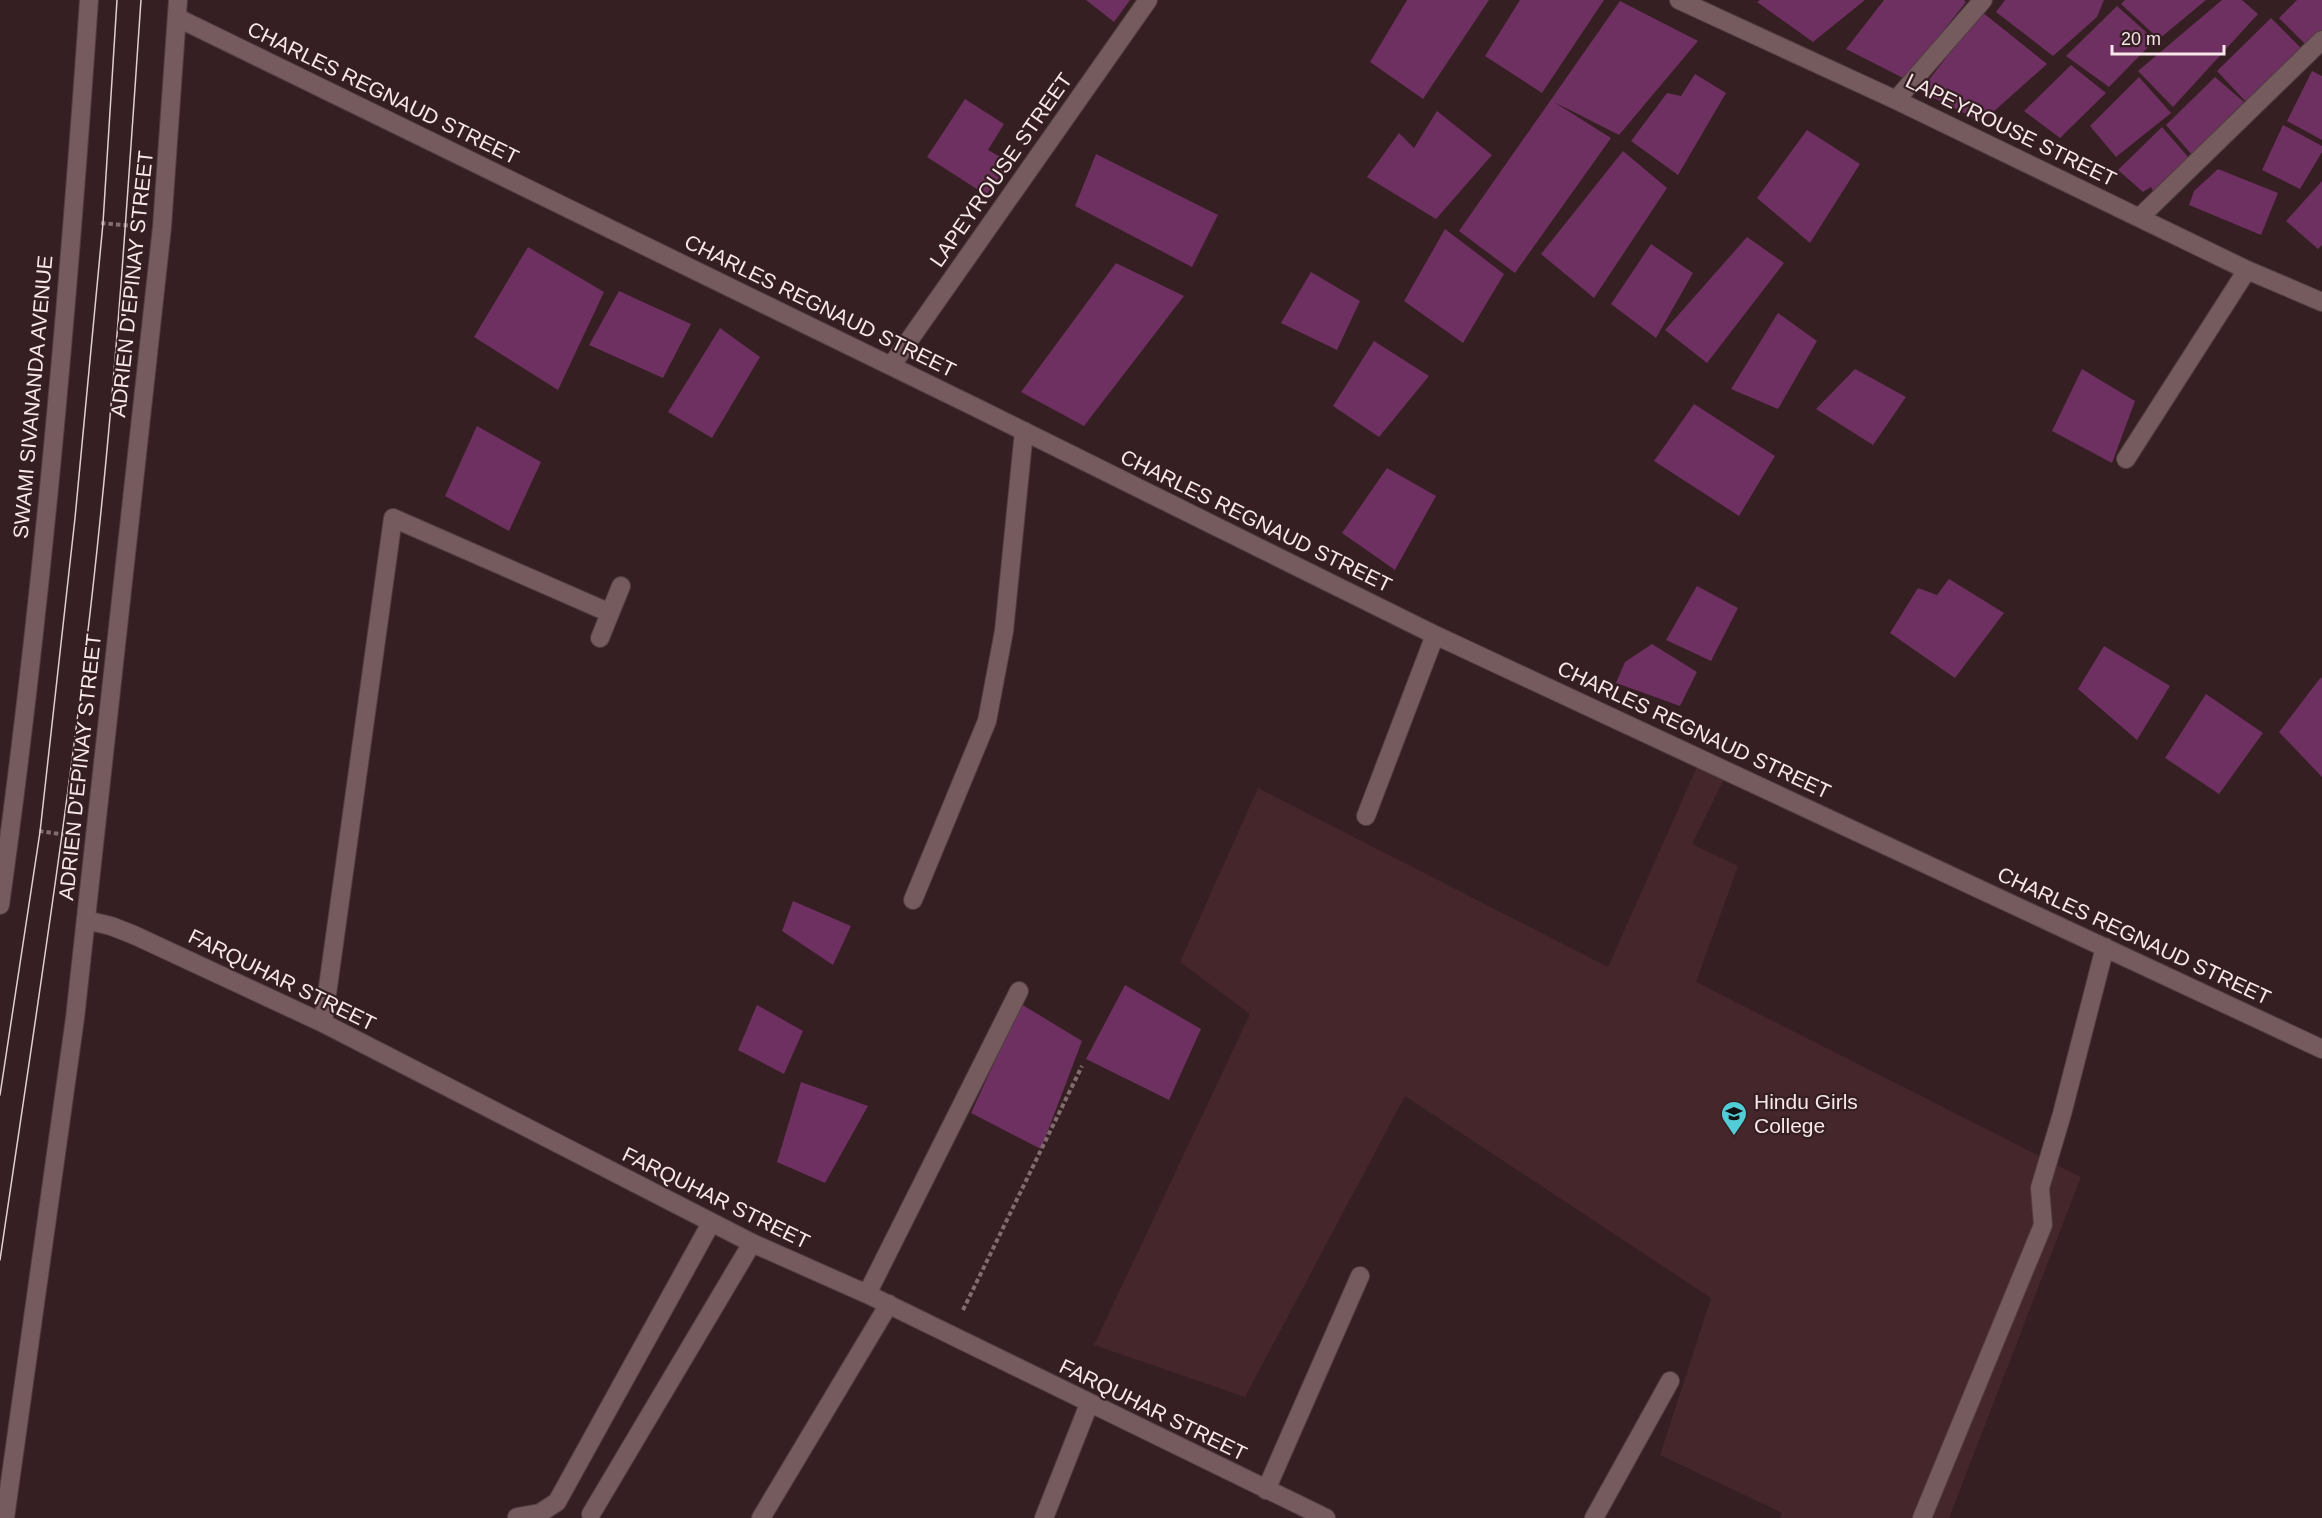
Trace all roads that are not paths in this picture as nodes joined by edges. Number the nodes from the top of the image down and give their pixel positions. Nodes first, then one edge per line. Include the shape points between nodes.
1 (89, 0) edge
2 (1148, 0) edge
3 (1679, 0) edge
4 (1983, 0) edge
5 (178, 9) edge
6 (2322, 40) edge
7 (1896, 100) junction
8 (2140, 217) junction
9 (2247, 270) junction
10 (2322, 302) edge
11 (891, 366) junction
12 (1024, 431) junction
13 (2126, 459) dead end
14 (621, 586) dead end
15 (610, 613) junction
16 (1435, 635) junction
17 (600, 638) dead end
18 (1366, 816) dead end
19 (913, 900) dead end
20 (0, 905) edge
21 (86, 920) junction
22 (2105, 947) junction
23 (1019, 991) dead end
24 (323, 1023) junction
25 (2322, 1049) edge
26 (711, 1222) junction
27 (752, 1243) junction
28 (1360, 1276) dead end
29 (867, 1294) junction
30 (889, 1304) junction
31 (1670, 1381) dead end
32 (1089, 1404) junction
33 (1266, 1490) junction
34 (591, 1514) dead end
35 (517, 1517) edge
36 (5, 1518) edge
37 (761, 1518) edge
38 (1044, 1518) edge
39 (1326, 1518) edge
40 (1594, 1518) edge
41 (1922, 1518) edge

1 - 20 street, SWAMI SIVANANDA AVENUE via 60,370
2 - 11 street, LAPEYROUSE STREET
3 - 7 street, LAPEYROUSE STREET
4 - 7 street
5 - 11 street, CHARLES REGNAUD STREET
5 - 21 street, ADRIEN D'EPINAY STREET via 161,238
6 - 8 street
7 - 8 street, LAPEYROUSE STREET
8 - 9 street, LAPEYROUSE STREET
9 - 10 street, LAPEYROUSE STREET
9 - 13 street
11 - 12 street, CHARLES REGNAUD STREET
12 - 16 street, CHARLES REGNAUD STREET
12 - 19 street via 1004,631 987,721
14 - 15 street
15 - 17 street
15 - 24 street via 393,518
16 - 18 street
16 - 22 street, CHARLES REGNAUD STREET
21 - 24 street, FARQUHAR STREET via 134,935
21 - 36 street, ADRIEN D'EPINAY STREET
22 - 25 street, CHARLES REGNAUD STREET
22 - 41 street via 2040,1188 2043,1226
23 - 29 street
24 - 26 street, FARQUHAR STREET
26 - 27 street, FARQUHAR STREET
26 - 35 street via 557,1502 540,1513
27 - 29 street, FARQUHAR STREET
27 - 34 street
28 - 33 street
29 - 30 street, FARQUHAR STREET
30 - 32 street, FARQUHAR STREET
30 - 37 street
31 - 40 street
32 - 33 street, FARQUHAR STREET
32 - 38 street
33 - 39 street, FARQUHAR STREET

